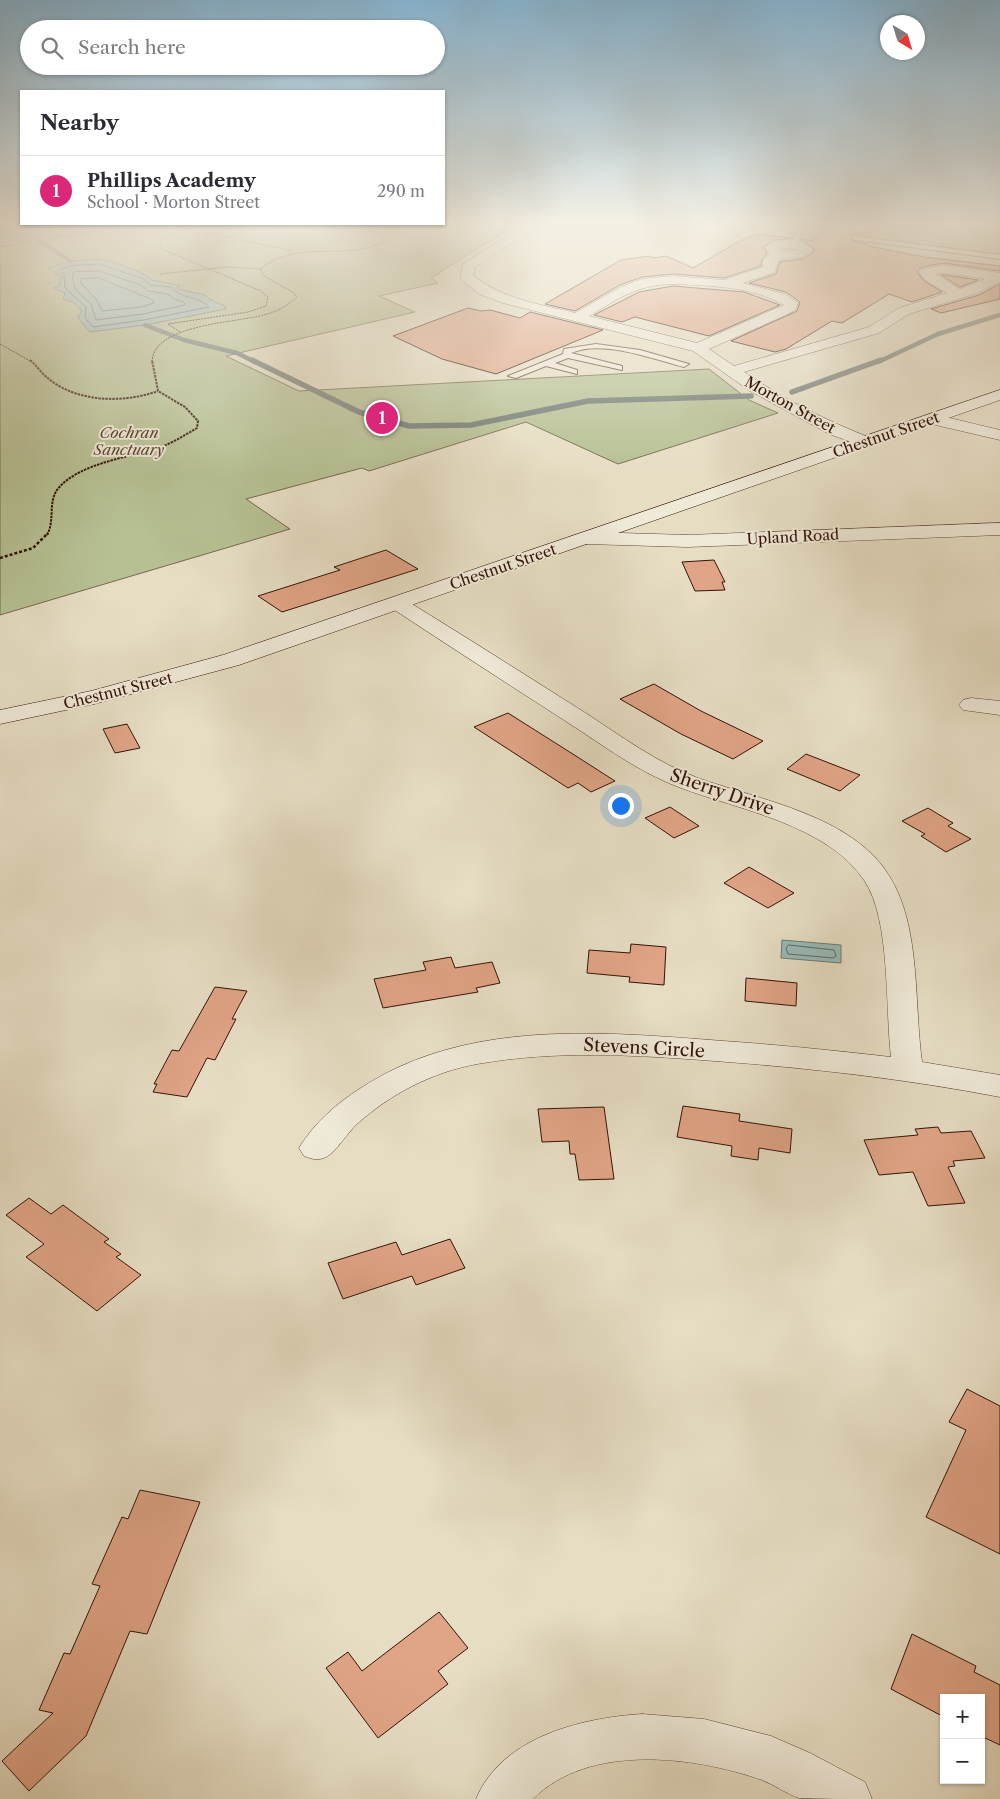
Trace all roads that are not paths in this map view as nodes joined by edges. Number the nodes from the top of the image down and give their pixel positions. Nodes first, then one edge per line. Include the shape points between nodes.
1 (535, 307) edge
2 (598, 307) edge
3 (788, 307) edge
4 (917, 307) edge
5 (577, 318) junction
6 (698, 348) junction
7 (567, 355) junction
8 (545, 363) junction
9 (684, 364) dead end
10 (619, 368) dead end
11 (732, 371) junction
12 (574, 372) dead end
13 (513, 376) dead end
14 (1000, 395) edge
15 (933, 418) junction
16 (1000, 435) edge
17 (865, 442) junction
18 (1000, 529) edge
19 (586, 538) junction
20 (397, 604) junction
21 (971, 705) dead end
22 (1000, 708) edge
23 (0, 718) edge
24 (908, 1070) junction
25 (1000, 1086) edge
26 (316, 1148) dead end
27 (500, 1799) edge
28 (848, 1799) edge

1 - 5 street, Morton Street
2 - 5 street
3 - 6 street
4 - 11 street via 904,311 874,330
5 - 6 street, Morton Street
6 - 11 street, Morton Street
7 - 8 lane
7 - 9 lane via 566,351 582,346 605,346
7 - 10 lane
8 - 12 lane
8 - 13 lane
11 - 17 street, Morton Street via 835,430
14 - 15 street, Chestnut Street
15 - 16 street
15 - 17 street, Chestnut Street
17 - 19 street, Chestnut Street
18 - 19 street, Upland Road via 696,541
19 - 20 street, Chestnut Street
20 - 23 street, Chestnut Street via 184,674
20 - 24 street, Sherry Drive via 660,771 689,784 792,817 840,842 857,855 881,886 890,906 896,933
21 - 22 street
24 - 25 street, Stevens Circle
24 - 26 street, Stevens Circle via 843,1061 698,1050 601,1044 532,1046 438,1064 416,1074 377,1093 345,1117
27 - 28 street via 530,1770 565,1751 612,1738 676,1736 760,1756

